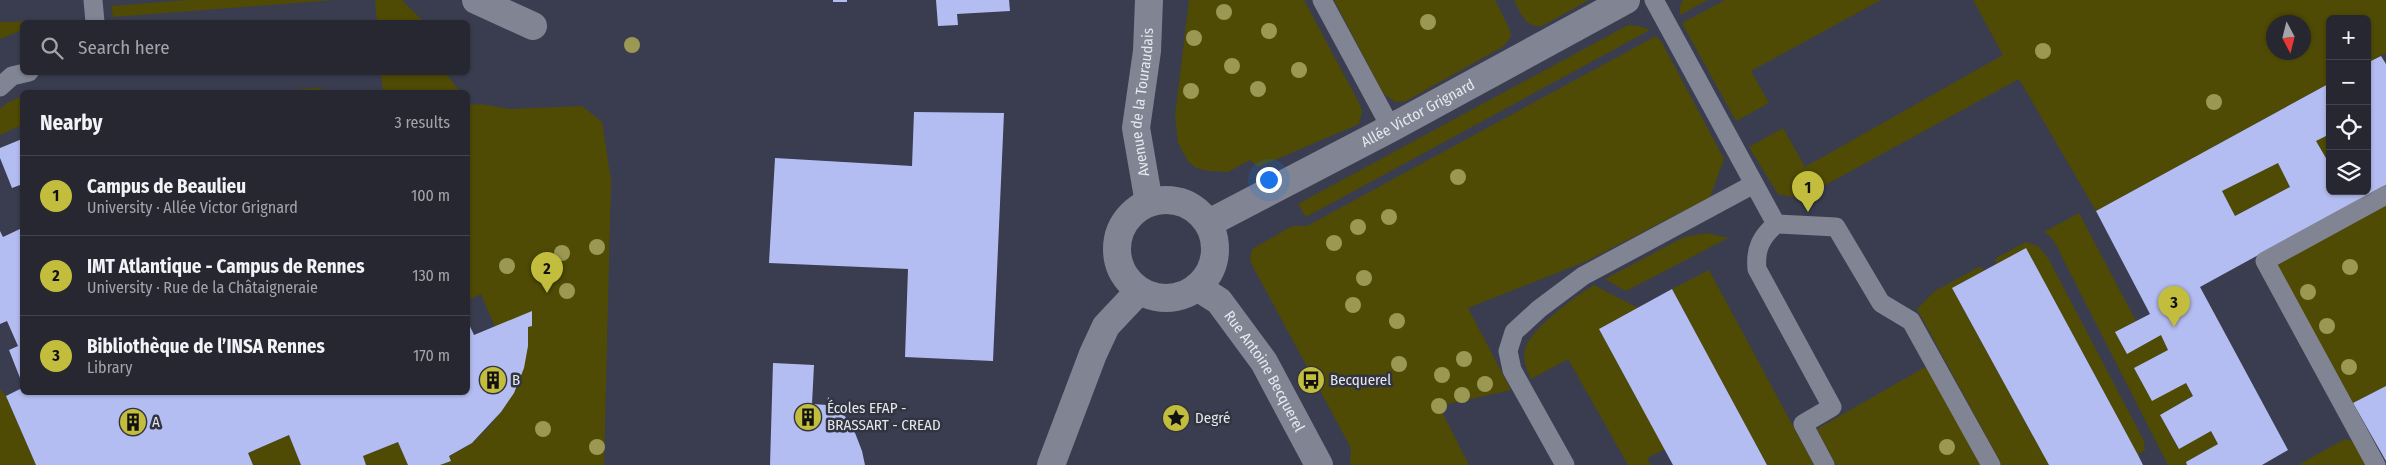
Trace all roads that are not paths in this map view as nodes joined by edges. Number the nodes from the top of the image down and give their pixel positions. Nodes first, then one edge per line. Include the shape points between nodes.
1 (93, 0) edge
2 (476, 0) edge
3 (1149, 0) edge
4 (1322, 0) edge
5 (1626, 0) edge
6 (1654, 0) edge
7 (95, 20) edge
8 (533, 26) dead end
9 (20, 74) edge
10 (0, 87) edge
11 (1391, 128) junction
12 (1754, 184) junction
13 (2386, 195) edge
14 (1149, 203) junction
15 (1209, 223) junction
16 (1776, 224) junction
17 (1197, 287) junction
18 (1139, 291) junction
19 (1051, 465) edge
20 (1319, 465) edge
21 (1565, 465) edge
22 (1825, 465) edge
23 (1991, 465) edge
24 (2376, 465) edge

1 - 7 lane
2 - 8 street
3 - 14 street, Avenue de la Touraudais via 1147,51 1136,128
4 - 11 lane
5 - 11 street, Allée Victor Grignard
6 - 12 lane
9 - 10 lane via 12,76
11 - 15 street, Allée Victor Grignard
12 - 16 lane
12 - 21 lane via 1583,276 1514,332 1508,351 1512,370
13 - 24 lane via 2265,261
14 - 15 street via 1176,199 1187,203
14 - 18 street via 1128,217 1118,238 1117,255 1121,270
15 - 17 street via 1215,255 1212,270
16 - 22 lane via 1765,233 1759,244 1756,256 1758,269 1832,407 1803,424
16 - 23 lane via 1836,227 1875,297 1886,308 1906,316 1915,327
17 - 18 street via 1182,296 1165,298
17 - 20 street, Rue Antoine Becquerel via 1219,301 1264,362
18 - 19 street via 1106,326

